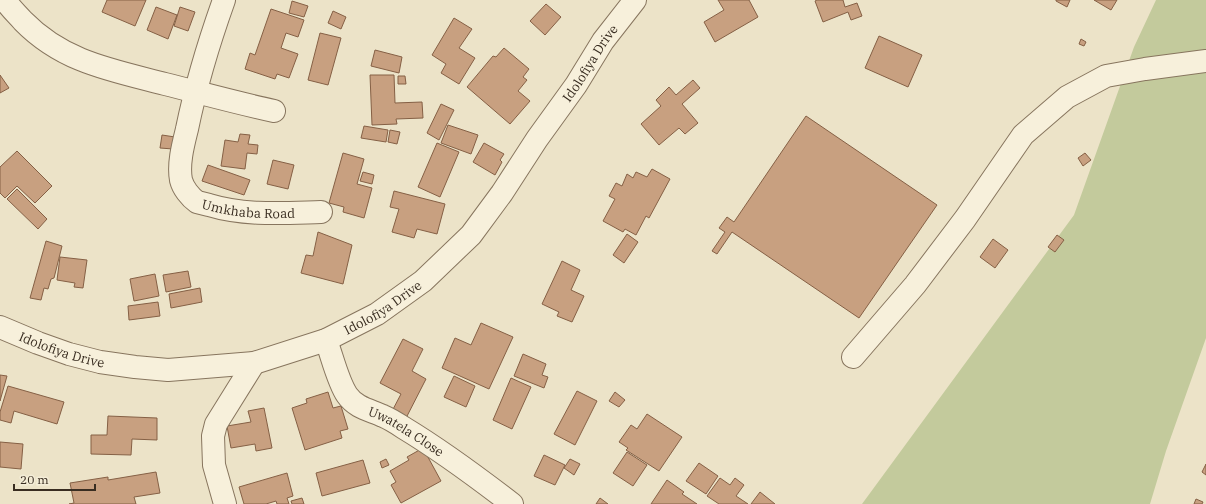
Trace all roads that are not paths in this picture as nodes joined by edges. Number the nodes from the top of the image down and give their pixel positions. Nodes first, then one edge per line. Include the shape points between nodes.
1 (5, 0) edge
2 (224, 0) edge
3 (635, 0) edge
4 (1206, 61) edge
5 (194, 92) junction
6 (274, 111) dead end
7 (321, 212) dead end
8 (0, 327) edge
9 (326, 340) junction
10 (853, 357) dead end
11 (254, 363) junction
12 (225, 504) edge
13 (512, 504) edge

1 - 5 street via 33,31 74,57 117,72
2 - 5 street, Umkhaba Road
3 - 9 street, Idolofiya Drive via 603,41 576,85 471,235 423,281 378,314
4 - 10 street via 1106,76 1067,97 1023,135 965,219 915,285
5 - 6 street
5 - 7 street, Umkhaba Road via 180,168 182,181 188,193 198,202 223,210 263,213
8 - 11 street, Idolofiya Drive via 69,354 135,367 168,370
9 - 11 street, Idolofiya Drive
9 - 13 street, Uwatela Close via 341,383 355,403 404,428
11 - 12 street via 216,424 213,436 214,465

